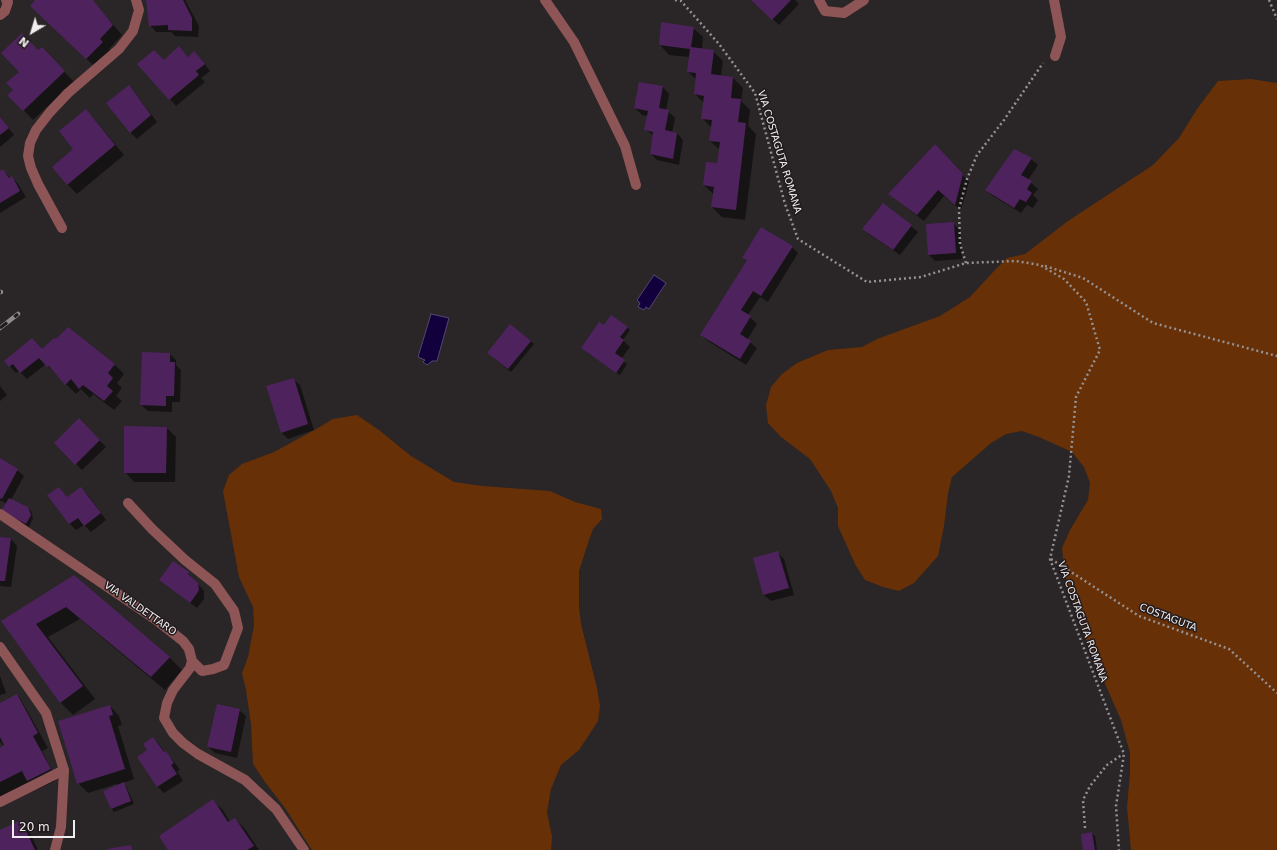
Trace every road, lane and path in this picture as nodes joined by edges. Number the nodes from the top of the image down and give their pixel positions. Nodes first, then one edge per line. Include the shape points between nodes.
1 (6, 0) edge
2 (136, 0) edge
3 (545, 0) edge
4 (675, 0) edge
5 (819, 0) edge
6 (864, 0) edge
7 (1054, 0) edge
8 (1269, 0) edge
9 (0, 16) edge
10 (1277, 19) edge
11 (1055, 56) dead end
12 (1043, 62) dead end
13 (636, 186) dead end
14 (62, 228) dead end
15 (966, 263) junction
16 (1040, 265) junction
17 (1277, 356) edge
18 (128, 503) dead end
19 (0, 514) edge
20 (1050, 559) junction
21 (0, 647) edge
22 (192, 661) junction
23 (1277, 693) edge
24 (1124, 754) junction
25 (64, 770) junction
26 (0, 802) edge
27 (1085, 828) dead end
28 (55, 850) edge
29 (304, 850) edge
30 (1119, 850) edge

1 - 9 street via 8,2 5,11
2 - 14 street via 139,10 133,31 119,49 50,112 36,130 30,143 28,156 31,168
3 - 13 street via 574,42 622,139
4 - 15 path, VIA COSTAGUTA ROMANA via 681,1 719,44 755,93 785,204 798,239 867,282 921,277
5 - 6 street via 825,11 844,13
7 - 11 street via 1061,37
8 - 10 path
12 - 15 path via 1004,120 977,154 967,179 959,209 960,244
15 - 16 path, VIA COSTAGUTA ROMANA via 1016,261
16 - 17 path via 1083,278 1153,323
16 - 20 path, VIA COSTAGUTA ROMANA via 1064,279 1086,302 1100,350 1076,397 1069,476
18 - 22 street via 185,560 215,584 234,611 238,628 224,665 202,671
19 - 22 street, VIA VALDETTARO via 174,633 189,649
20 - 23 path, COSTAGUTA via 1139,616 1229,649
20 - 24 path, VIA COSTAGUTA ROMANA
21 - 25 street via 46,713
22 - 29 street via 190,668 173,690 164,718 183,743 245,780 276,810
24 - 27 path via 1107,765 1082,800
24 - 30 path, VIA COSTAGUTA ROMANA via 1116,806
25 - 26 street
25 - 28 street via 61,827

